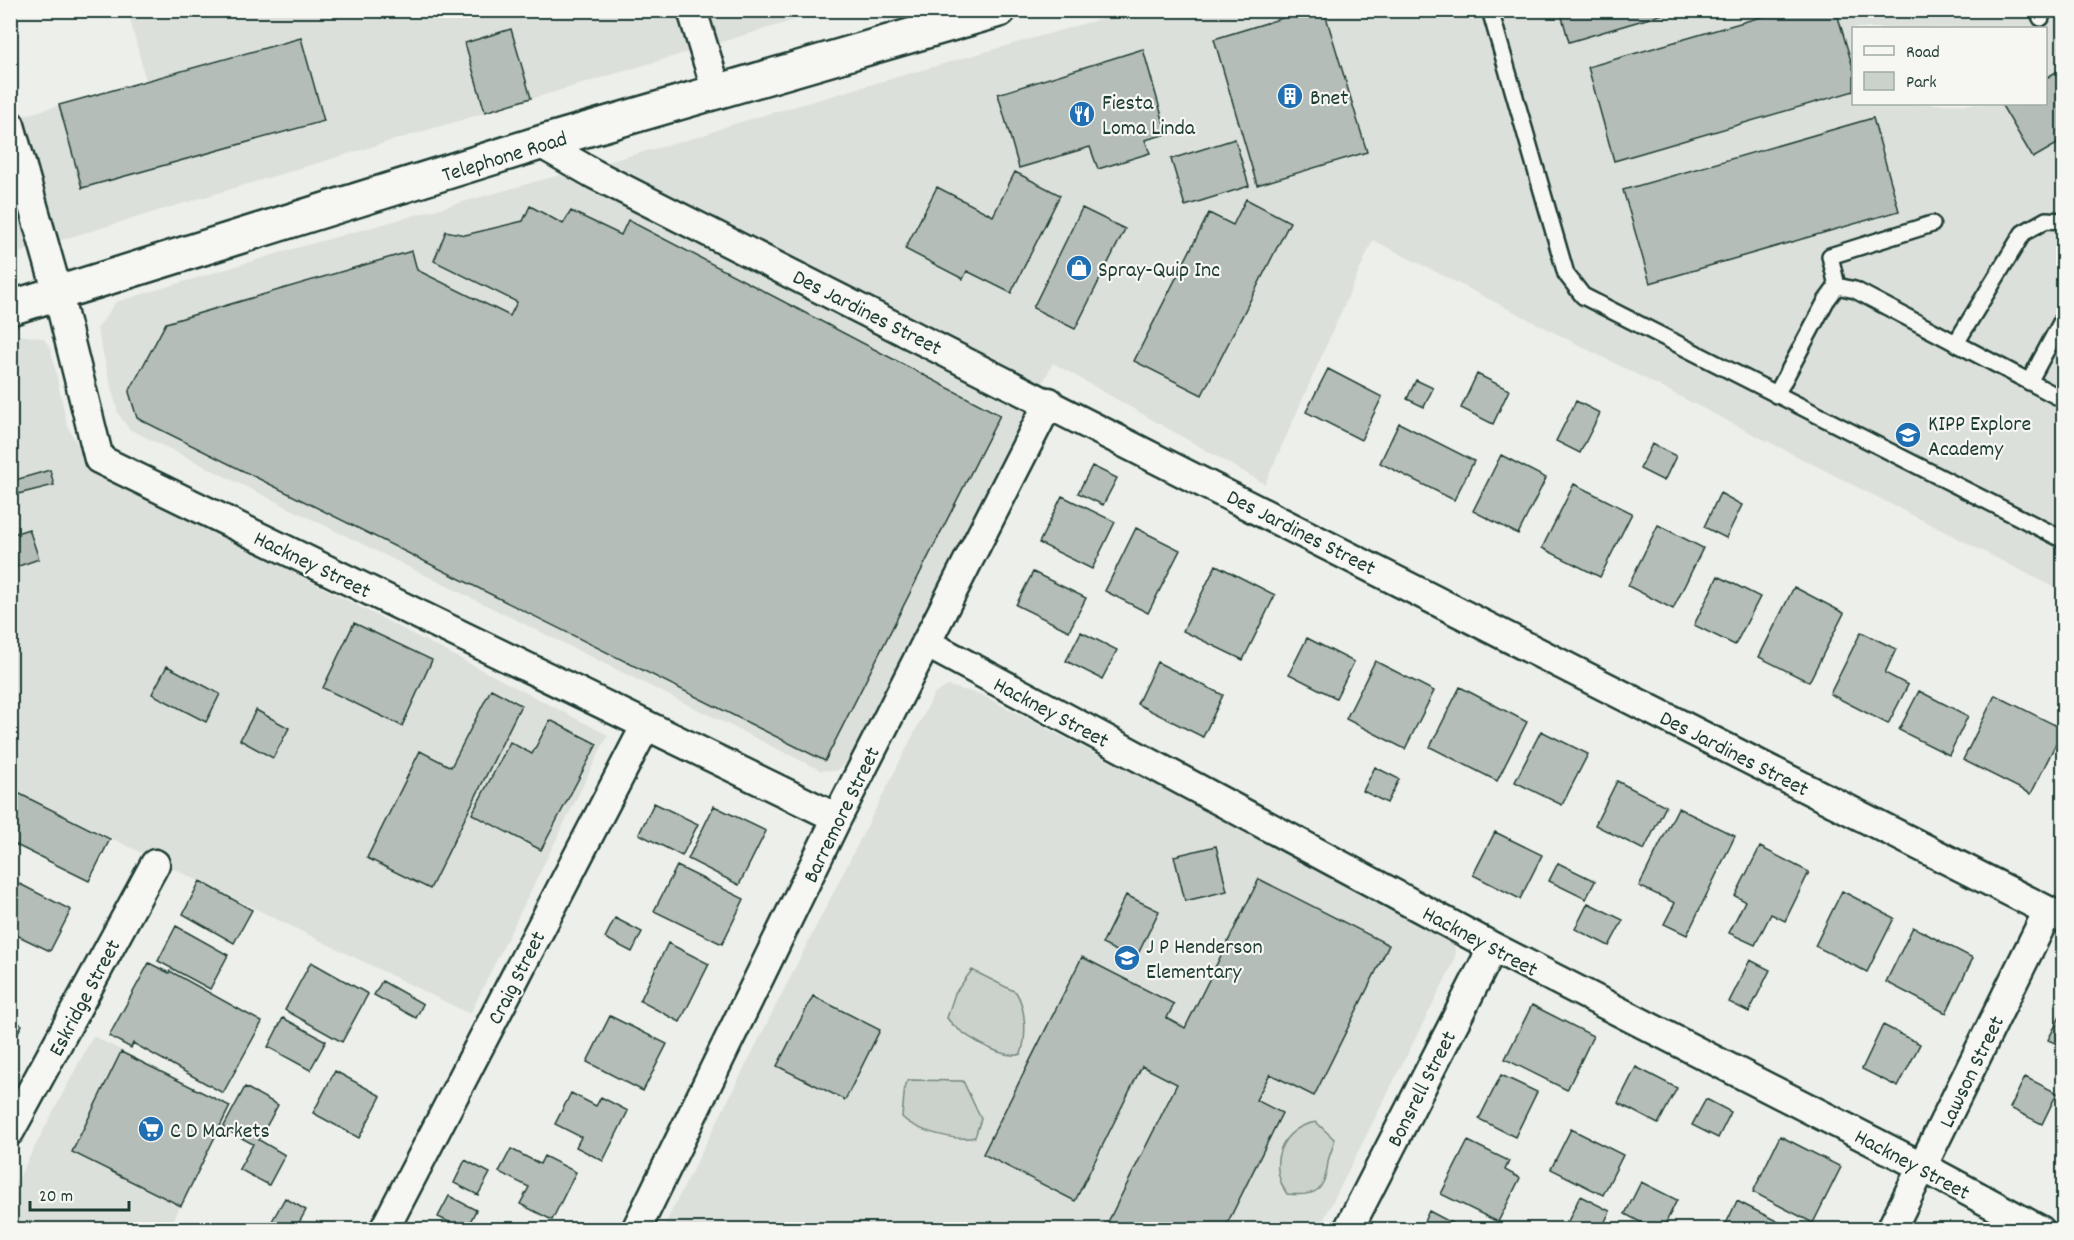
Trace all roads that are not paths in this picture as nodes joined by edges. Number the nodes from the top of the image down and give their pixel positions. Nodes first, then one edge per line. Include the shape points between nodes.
1 (692, 10) edge
2 (999, 10) edge
3 (1490, 10) edge
4 (717, 92) junction
5 (10, 125) edge
6 (540, 143) junction
7 (2064, 221) edge
8 (1932, 224) dead end
9 (1838, 286) junction
10 (58, 294) junction
11 (10, 308) edge
12 (2064, 317) edge
13 (1956, 343) junction
14 (2029, 382) junction
15 (1776, 395) junction
16 (2064, 400) edge
17 (1049, 402) junction
18 (2064, 540) edge
19 (926, 643) junction
20 (646, 725) junction
21 (837, 818) junction
22 (155, 864) dead end
23 (2056, 915) edge
24 (1493, 947) junction
25 (10, 1131) edge
26 (1923, 1167) junction
27 (384, 1230) edge
28 (636, 1230) edge
29 (1348, 1230) edge
30 (1891, 1230) edge
31 (2040, 1230) edge

1 - 4 street
2 - 4 main road, Telephone Road
3 - 15 lane via 1566,274 1583,296
4 - 6 main road, Telephone Road
5 - 10 street, Hackney Street
6 - 10 main road, Telephone Road
6 - 17 street, Des Jardines Street
7 - 13 lane via 2046,220 2023,233
8 - 9 lane via 1830,256
9 - 13 lane via 1855,290
9 - 15 lane via 1826,301
10 - 11 main road, Telephone Road
10 - 20 street, Hackney Street via 99,459
12 - 14 lane
13 - 14 lane
14 - 16 lane
15 - 18 lane
17 - 19 street, Barremore Street
17 - 23 street, Des Jardines Street
19 - 21 street, Barremore Street
19 - 24 street, Hackney Street
20 - 21 street, Hackney Street
20 - 27 street, Craig Street
21 - 28 street, Barremore Street
22 - 25 street, Eskridge Street
23 - 26 street, Lawson Street
24 - 26 street, Hackney Street
24 - 29 street, Bonsrell Street
26 - 30 street, Lawson Street
26 - 31 street, Hackney Street

